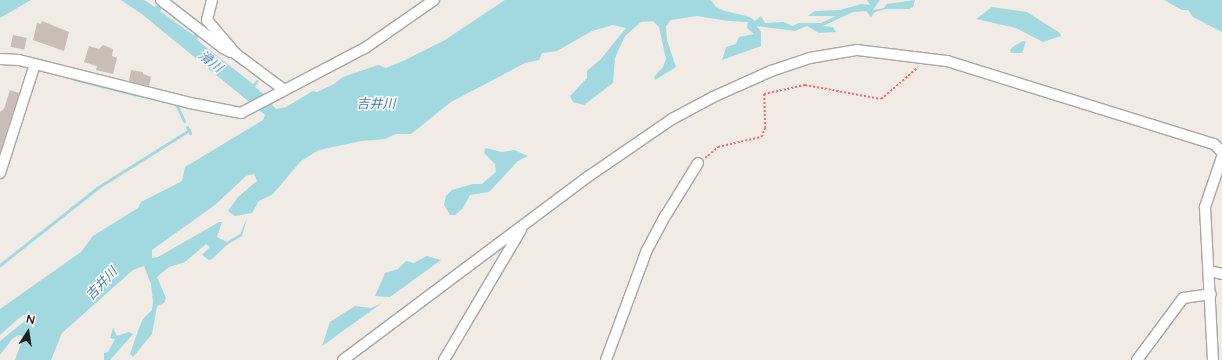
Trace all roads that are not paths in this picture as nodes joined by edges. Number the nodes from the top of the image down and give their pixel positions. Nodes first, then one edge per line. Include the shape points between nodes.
1 (161, 0) edge
2 (212, 0) edge
3 (434, 0) edge
4 (236, 54) junction
5 (0, 59) edge
6 (35, 64) junction
7 (283, 90) junction
8 (1222, 152) edge
9 (1222, 157) edge
10 (698, 163) road end
11 (0, 173) edge
12 (524, 225) junction
13 (1210, 271) junction
14 (1222, 274) edge
15 (1211, 294) junction
16 (343, 360) edge
17 (444, 360) edge
18 (606, 360) edge
19 (1137, 360) edge
20 (1213, 360) edge

1 - 4 street via 223,48
2 - 4 street via 207,20
3 - 7 street via 365,48
4 - 7 street
5 - 6 street
6 - 7 street via 190,103 241,113
6 - 11 street
8 - 12 street via 1214,144 947,61 857,50 810,58 771,71 713,97 672,119
9 - 13 street via 1205,207
10 - 18 street via 647,250
12 - 16 street
12 - 17 street
13 - 14 street
13 - 15 street
15 - 19 street via 1183,298
15 - 20 street

